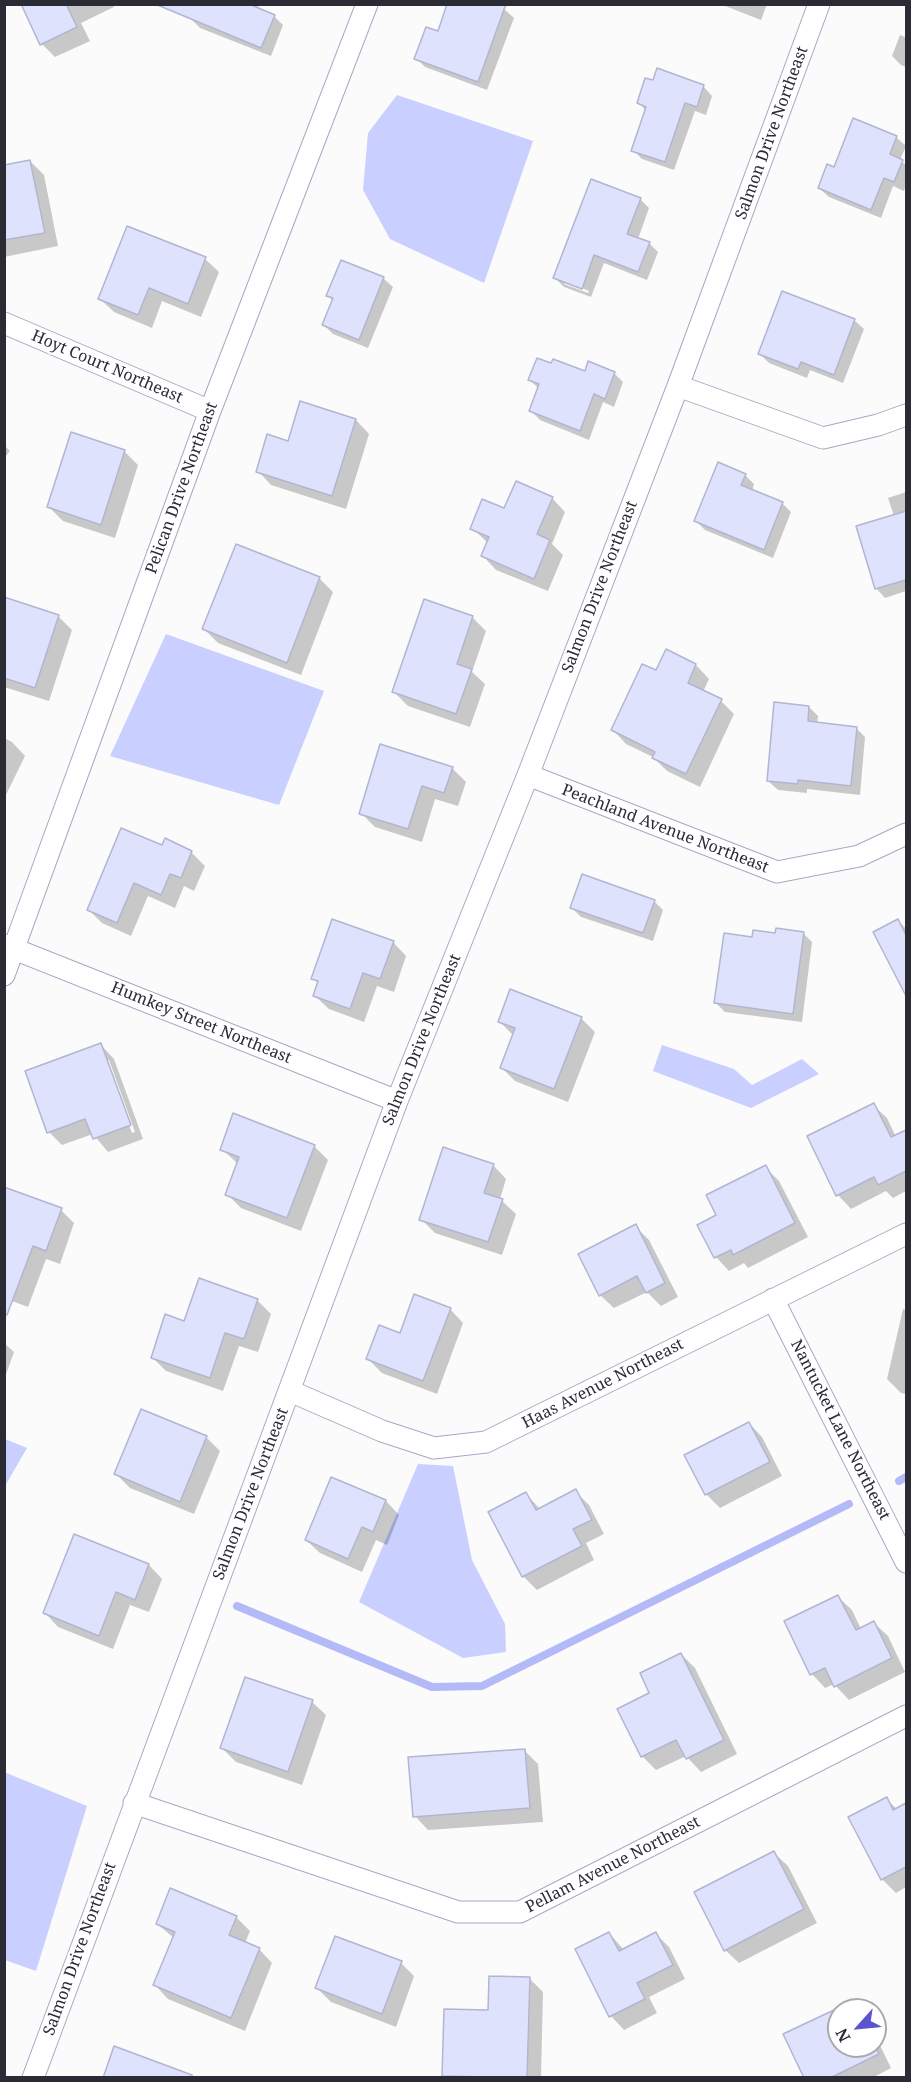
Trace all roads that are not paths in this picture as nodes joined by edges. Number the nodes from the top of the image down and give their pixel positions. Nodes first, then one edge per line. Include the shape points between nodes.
1 (367, 4) edge
2 (819, 4) edge
3 (4, 323) edge
4 (678, 386) junction
5 (210, 411) junction
6 (906, 416) edge
7 (528, 775) junction
8 (906, 834) edge
9 (9, 947) edge
10 (4, 975) edge
11 (397, 1101) junction
12 (906, 1234) edge
13 (773, 1299) junction
14 (290, 1391) junction
15 (906, 1562) edge
16 (906, 1716) edge
17 (134, 1803) junction
18 (33, 2078) edge

1 - 5 street, Pelican Drive Northeast
2 - 4 street, Salmon Drive Northeast
3 - 5 street, Hoyt Court Northeast
4 - 6 street via 823,438
4 - 7 street, Salmon Drive Northeast
5 - 9 street, Pelican Drive Northeast
7 - 8 street, Peachland Avenue Northeast via 777,872 859,856
7 - 11 street, Salmon Drive Northeast
9 - 10 street, Pelican Drive Northeast
9 - 11 street, Humkey Street Northeast
11 - 14 street, Salmon Drive Northeast
12 - 13 street, Haas Avenue Northeast
13 - 14 street, Haas Avenue Northeast via 486,1443 434,1448 382,1431
13 - 15 street, Nantucket Lane Northeast
14 - 17 street, Salmon Drive Northeast
16 - 17 street, Pellam Avenue Northeast via 520,1912 458,1912
17 - 18 street, Salmon Drive Northeast

